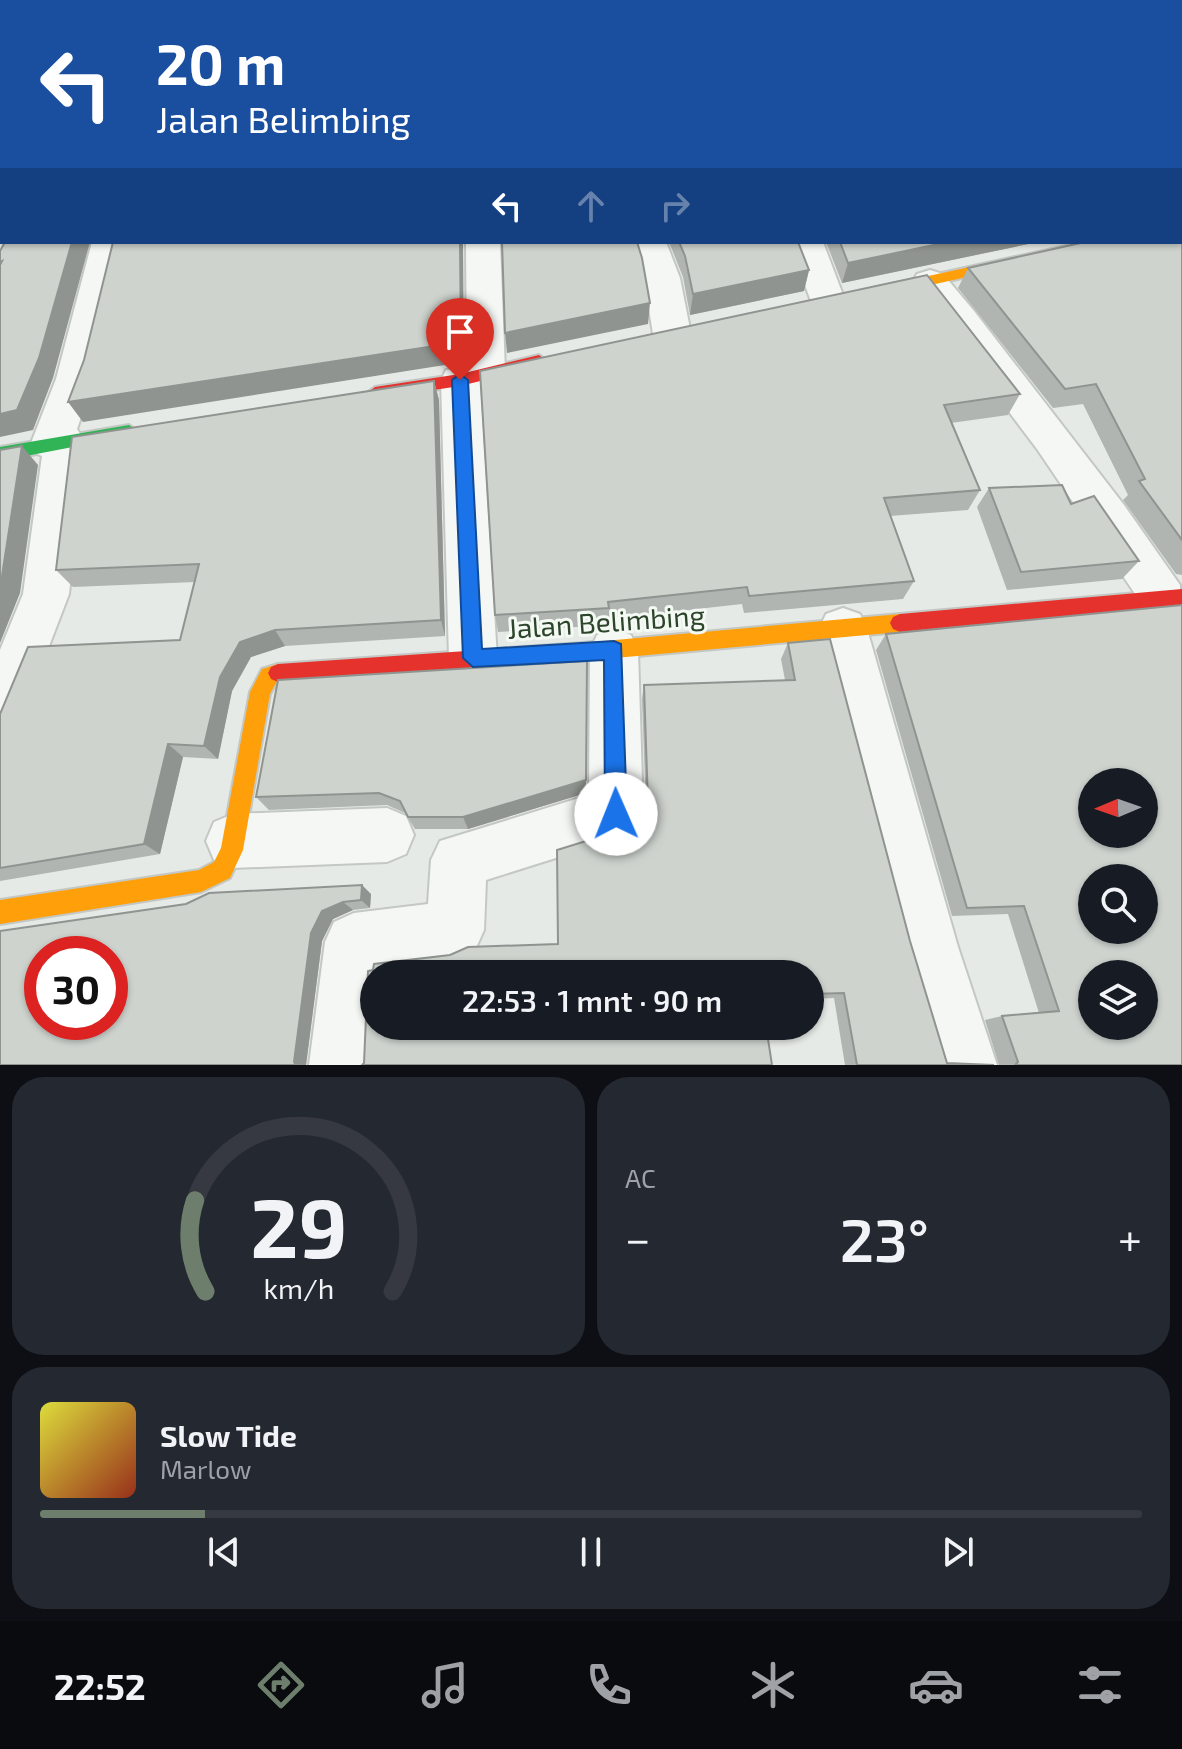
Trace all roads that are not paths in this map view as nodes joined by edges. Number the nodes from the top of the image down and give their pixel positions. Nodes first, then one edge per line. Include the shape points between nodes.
1 (109, 244) edge
2 (483, 244) edge
3 (650, 244) edge
4 (807, 244) edge
5 (1096, 244) edge
6 (928, 280) junction
7 (835, 302) joint
8 (672, 334) edge
9 (564, 356) edge
10 (473, 375) junction
11 (354, 396) edge
12 (141, 429) edge
13 (58, 442) junction
14 (0, 454) edge
15 (1173, 598) edge
16 (843, 629) junction
17 (614, 650) junction
18 (473, 658) junction
19 (0, 710) edge
20 (387, 835) dead end
21 (233, 841) junction
22 (0, 912) edge
23 (340, 1065) edge
24 (966, 1065) edge

1 - 13 street
2 - 10 street
3 - 8 street
4 - 7 street
5 - 6 street
6 - 7 street
6 - 15 street via 1004,372
9 - 10 street
10 - 11 street
10 - 18 street
12 - 13 street
13 - 14 street
13 - 19 street via 46,594
15 - 16 street, Jalan Belimbing
16 - 17 street, Jalan Belimbing
16 - 24 street
17 - 18 street, Jalan Belimbing
17 - 23 street via 616,814 459,860 455,930 354,942
18 - 21 street, Jalan Belimbing via 269,676 260,692
20 - 21 street
21 - 22 street, Jalan Belimbing via 222,870 201,881

